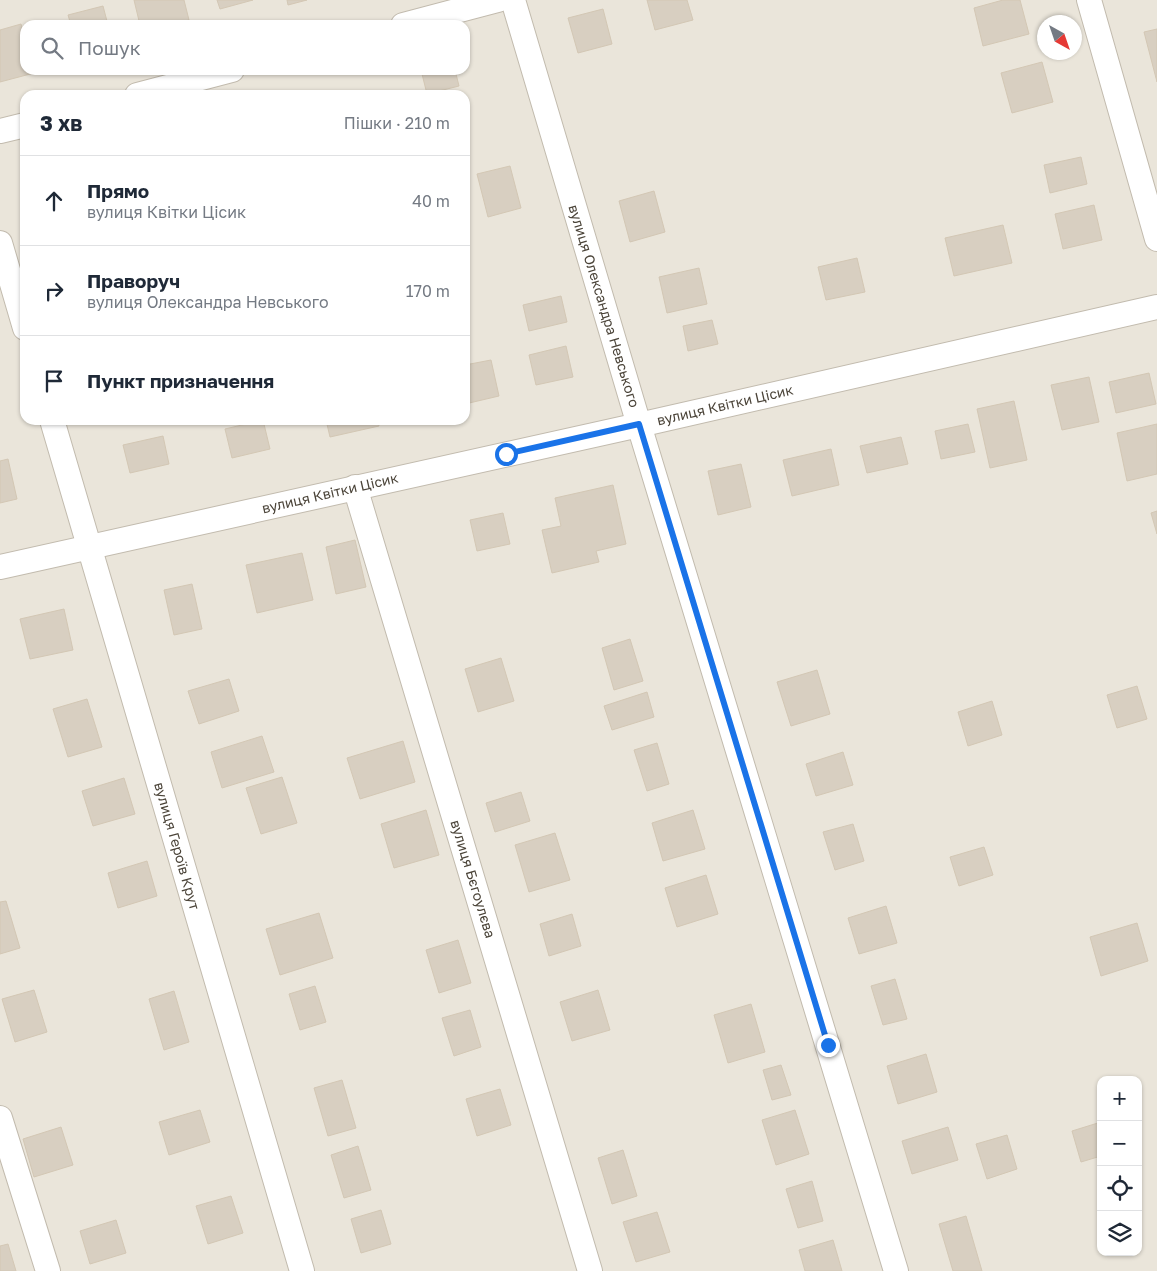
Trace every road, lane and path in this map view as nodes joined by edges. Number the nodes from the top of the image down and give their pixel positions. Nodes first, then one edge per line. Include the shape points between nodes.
1 (498, 0) edge
2 (513, 0) edge
3 (1089, 0) edge
4 (422, 20) edge
5 (213, 75) edge
6 (156, 90) edge
7 (20, 126) edge
8 (0, 131) edge
9 (1157, 239) edge
10 (0, 243) edge
11 (1157, 307) edge
12 (20, 311) edge
13 (639, 424) junction
14 (53, 425) edge
15 (355, 487) junction
16 (89, 547) junction
17 (0, 566) edge
18 (0, 1118) edge
19 (48, 1271) edge
20 (302, 1271) edge
21 (590, 1271) edge
22 (896, 1271) edge

1 - 4 street
2 - 13 street, вулиця Олександра Невського
3 - 9 street
5 - 6 street
7 - 8 street
10 - 12 street
11 - 13 street, вулиця Квітки Цісик
13 - 15 street, вулиця Квітки Цісик
13 - 22 street, вулиця Олександра Невського
14 - 16 street, вулиця Героїв Крут
15 - 16 street, вулиця Квітки Цісик
15 - 21 street, вулиця Бєгоулєва
16 - 17 street, вулиця Квітки Цісик
16 - 20 street, вулиця Героїв Крут
18 - 19 street

